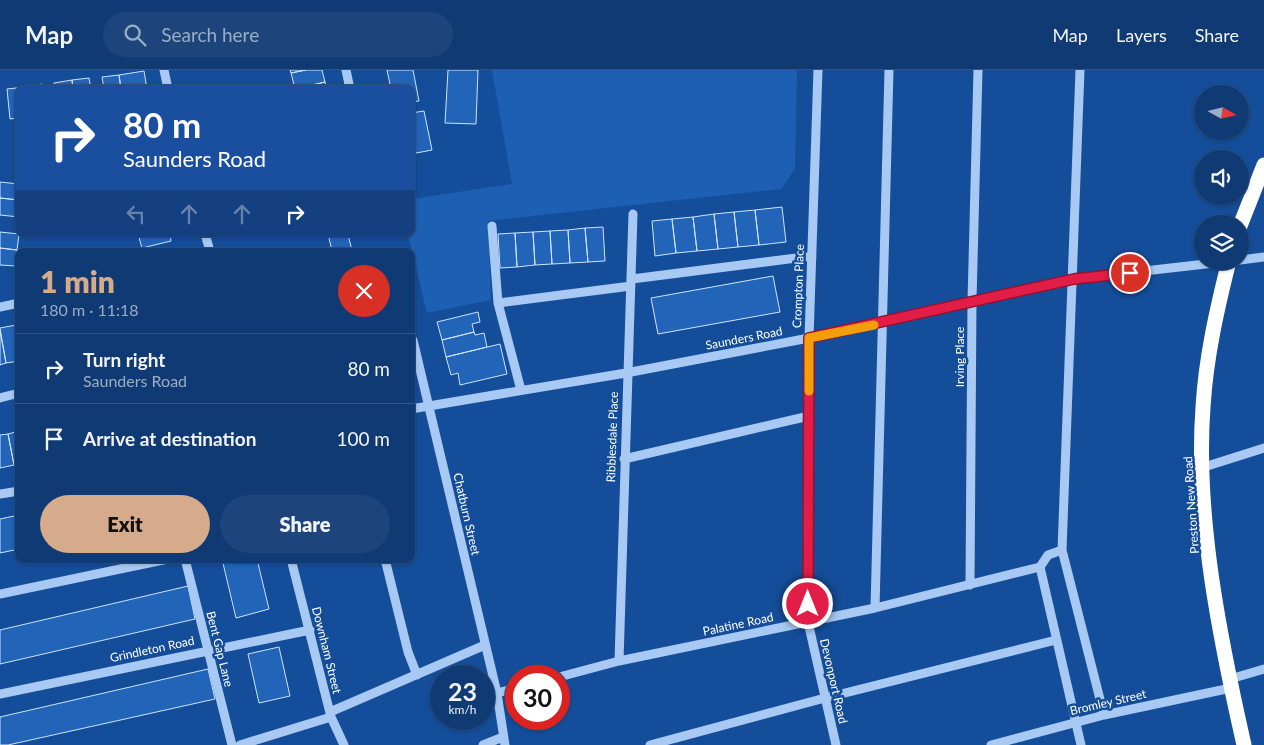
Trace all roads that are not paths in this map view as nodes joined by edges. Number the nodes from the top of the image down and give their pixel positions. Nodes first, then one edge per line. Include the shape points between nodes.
1 (164, 70) edge
2 (346, 70) edge
3 (818, 70) edge
4 (888, 70) edge
5 (978, 70) edge
6 (1080, 70) edge
7 (167, 85) edge
8 (349, 85) edge
9 (1264, 165) edge
10 (633, 214) dead end
11 (1244, 215) edge
12 (492, 226) dead end
13 (812, 256) junction
14 (1264, 257) edge
15 (1249, 259) edge
16 (1194, 266) edge
17 (1227, 270) edge
18 (1074, 279) junction
19 (631, 283) junction
20 (972, 301) junction
21 (498, 302) junction
22 (15, 305) edge
23 (0, 307) edge
24 (881, 323) junction
25 (809, 338) junction
26 (415, 349) edge
27 (626, 373) junction
28 (521, 390) junction
29 (15, 395) edge
30 (0, 398) edge
31 (428, 404) junction
32 (415, 408) edge
33 (809, 416) junction
34 (1264, 448) edge
35 (624, 459) junction
36 (1202, 468) junction
37 (15, 492) edge
38 (0, 494) edge
39 (1062, 550) junction
40 (149, 563) edge
41 (186, 563) edge
42 (292, 563) edge
43 (386, 563) edge
44 (1040, 568) junction
45 (970, 585) junction
46 (0, 594) edge
47 (875, 608) junction
48 (808, 622) junction
49 (310, 630) junction
50 (1056, 640) junction
51 (485, 645) junction
52 (207, 650) junction
53 (618, 661) junction
54 (1264, 669) edge
55 (570, 674) edge
56 (417, 675) junction
57 (1230, 684) junction
58 (505, 691) edge
59 (497, 693) junction
60 (0, 694) edge
61 (825, 698) junction
62 (331, 714) junction
63 (1104, 715) junction
64 (1075, 722) junction
65 (504, 741) edge
66 (232, 745) edge
67 (240, 745) edge
68 (344, 745) edge
69 (483, 745) edge
70 (650, 745) edge
71 (836, 745) edge
72 (991, 745) edge
73 (1081, 745) edge
74 (1244, 745) edge

1 - 7 street
2 - 8 street
3 - 13 street, Crompton Place
4 - 24 street
5 - 20 street, Irving Place
6 - 18 street
9 - 11 highway
10 - 19 street, Ribblesdale Place
12 - 21 street
13 - 19 street
13 - 25 street, Crompton Place
14 - 15 street
16 - 18 street, Saunders Road
17 - 36 highway, Preston New Road via 1210,340 1203,407
18 - 20 street, Saunders Road
18 - 39 street
19 - 21 street
19 - 27 street, Ribblesdale Place
20 - 24 street, Saunders Road
20 - 45 street, Irving Place
21 - 28 street
22 - 23 street
24 - 25 street, Saunders Road
24 - 47 street
25 - 27 street, Saunders Road
25 - 33 street, Crompton Place
26 - 31 street, Chatburn Street
27 - 28 street, Saunders Road
27 - 35 street, Ribblesdale Place
28 - 31 street, Saunders Road
29 - 30 street
31 - 32 street, Saunders Road
31 - 51 street, Chatburn Street
33 - 35 street
33 - 48 street, Crompton Place
34 - 36 street
35 - 53 street, Ribblesdale Place
36 - 57 highway, Preston New Road via 1206,530
37 - 38 street
39 - 44 street via 1048,555
39 - 63 street
40 - 46 street
41 - 52 street, Bent Gap Lane
42 - 49 street, Downham Street
43 - 56 street via 408,652
44 - 45 street, Palatine Road
44 - 50 street
45 - 47 street, Palatine Road
47 - 48 street, Palatine Road
48 - 53 street, Palatine Road
48 - 61 street, Devonport Road
49 - 52 street, Grindleton Road
49 - 62 street, Downham Street
50 - 61 street
50 - 64 street
51 - 56 street
51 - 59 street, Chatburn Street
52 - 60 street, Grindleton Road
52 - 66 street, Bent Gap Lane
53 - 55 street, Palatine Road
54 - 57 street, Bromley Street
56 - 62 street
57 - 63 street, Bromley Street
57 - 74 highway, Preston New Road
58 - 59 street
59 - 65 street, Chatburn Street
61 - 70 street
61 - 71 street, Devonport Road
62 - 67 street
62 - 68 street, Downham Street
63 - 64 street, Bromley Street
64 - 72 street, Bromley Street
64 - 73 street
65 - 69 street

